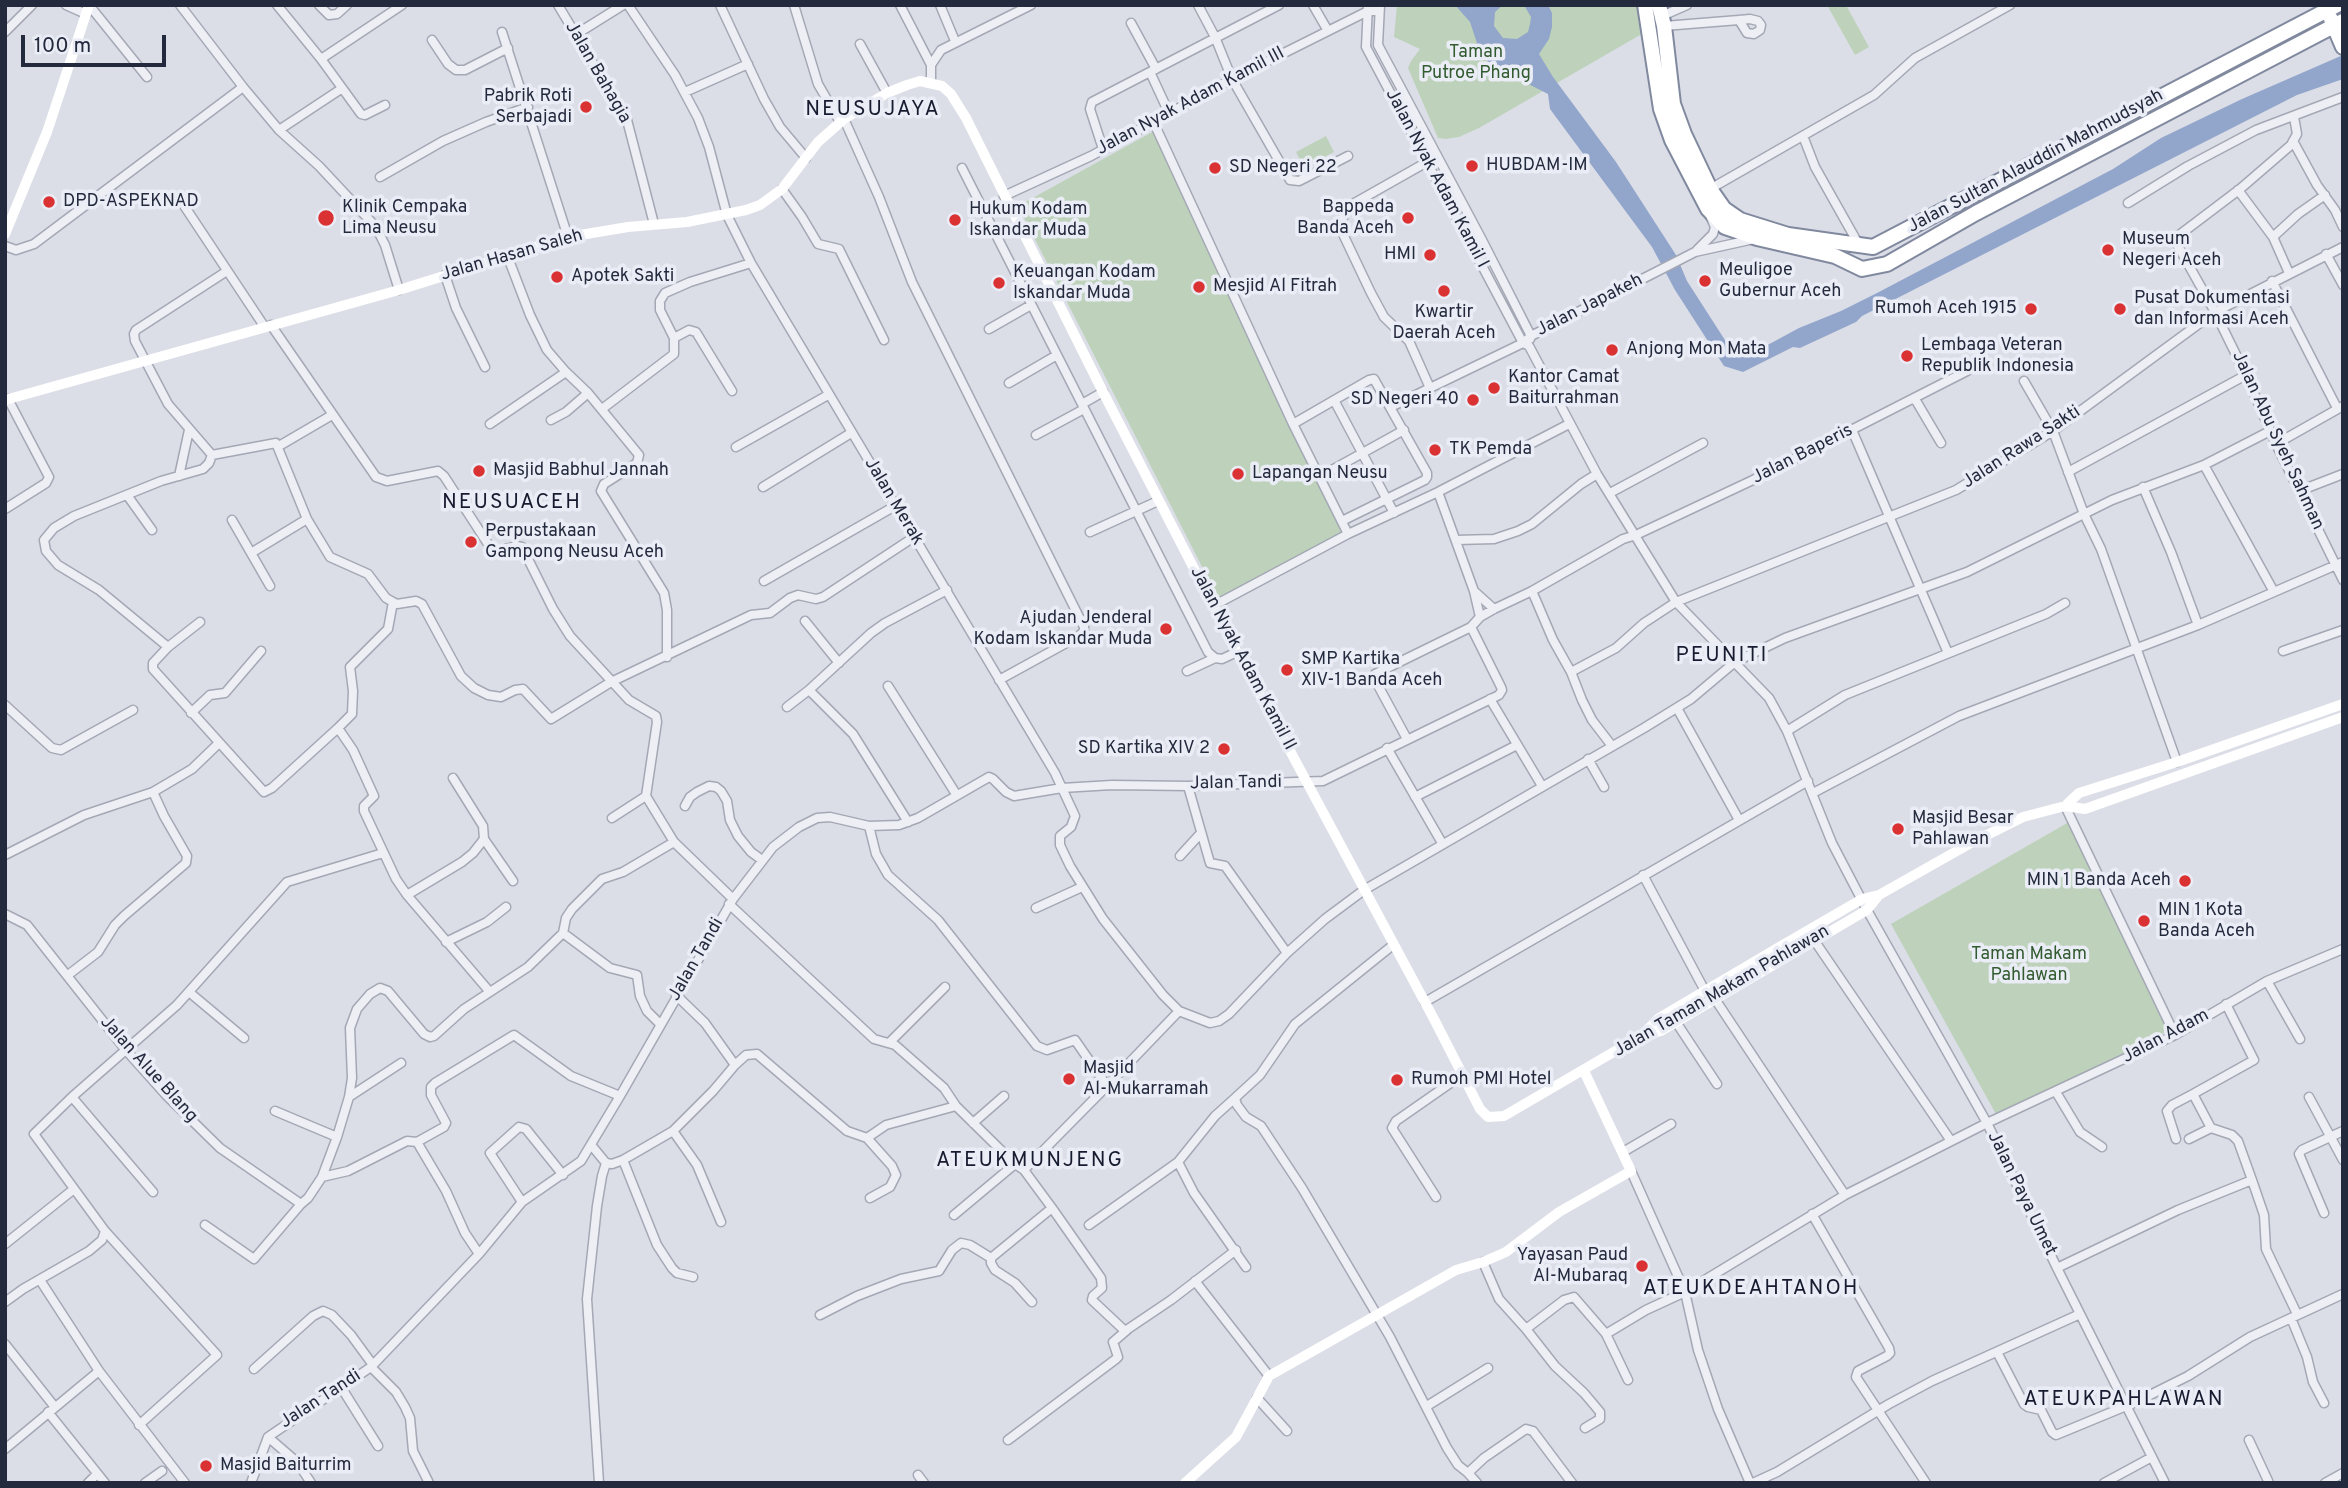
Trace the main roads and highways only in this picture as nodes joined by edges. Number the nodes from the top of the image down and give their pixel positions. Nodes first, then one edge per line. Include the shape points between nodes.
1 (1645, 5) edge
2 (2335, 7) edge
3 (1662, 16) edge
4 (2338, 24) edge
5 (2292, 29) junction
6 (2300, 44) junction
7 (2343, 47) edge
8 (2129, 114) junction
9 (2110, 124) junction
10 (2137, 127) junction
11 (2120, 137) junction
12 (1968, 197) junction
13 (1976, 213) junction
14 (1727, 217) junction

1 - 14 highway via 1661,109 1672,140 1708,209
2 - 4 highway
2 - 5 highway, Jalan Sultan Alauddin Mahmudsyah
3 - 14 highway via 1673,104
4 - 6 highway, Jalan Sultan Alauddin Mahmudsyah
4 - 7 highway
5 - 6 highway
5 - 8 highway, Jalan Sultan Alauddin Mahmudsyah
6 - 10 highway, Jalan Sultan Alauddin Mahmudsyah
8 - 9 highway, Jalan Sultan Alauddin Mahmudsyah
8 - 10 highway
9 - 11 highway via 2119,128
9 - 12 highway, Jalan Sultan Alauddin Mahmudsyah
10 - 11 highway, Jalan Sultan Alauddin Mahmudsyah
11 - 13 highway, Jalan Sultan Alauddin Mahmudsyah
12 - 13 highway
12 - 14 highway, Jalan Sultan Alauddin Mahmudsyah via 1873,247 1788,235
13 - 14 highway, Jalan Sultan Alauddin Mahmudsyah via 1887,264 1862,270 1835,256 1757,238

